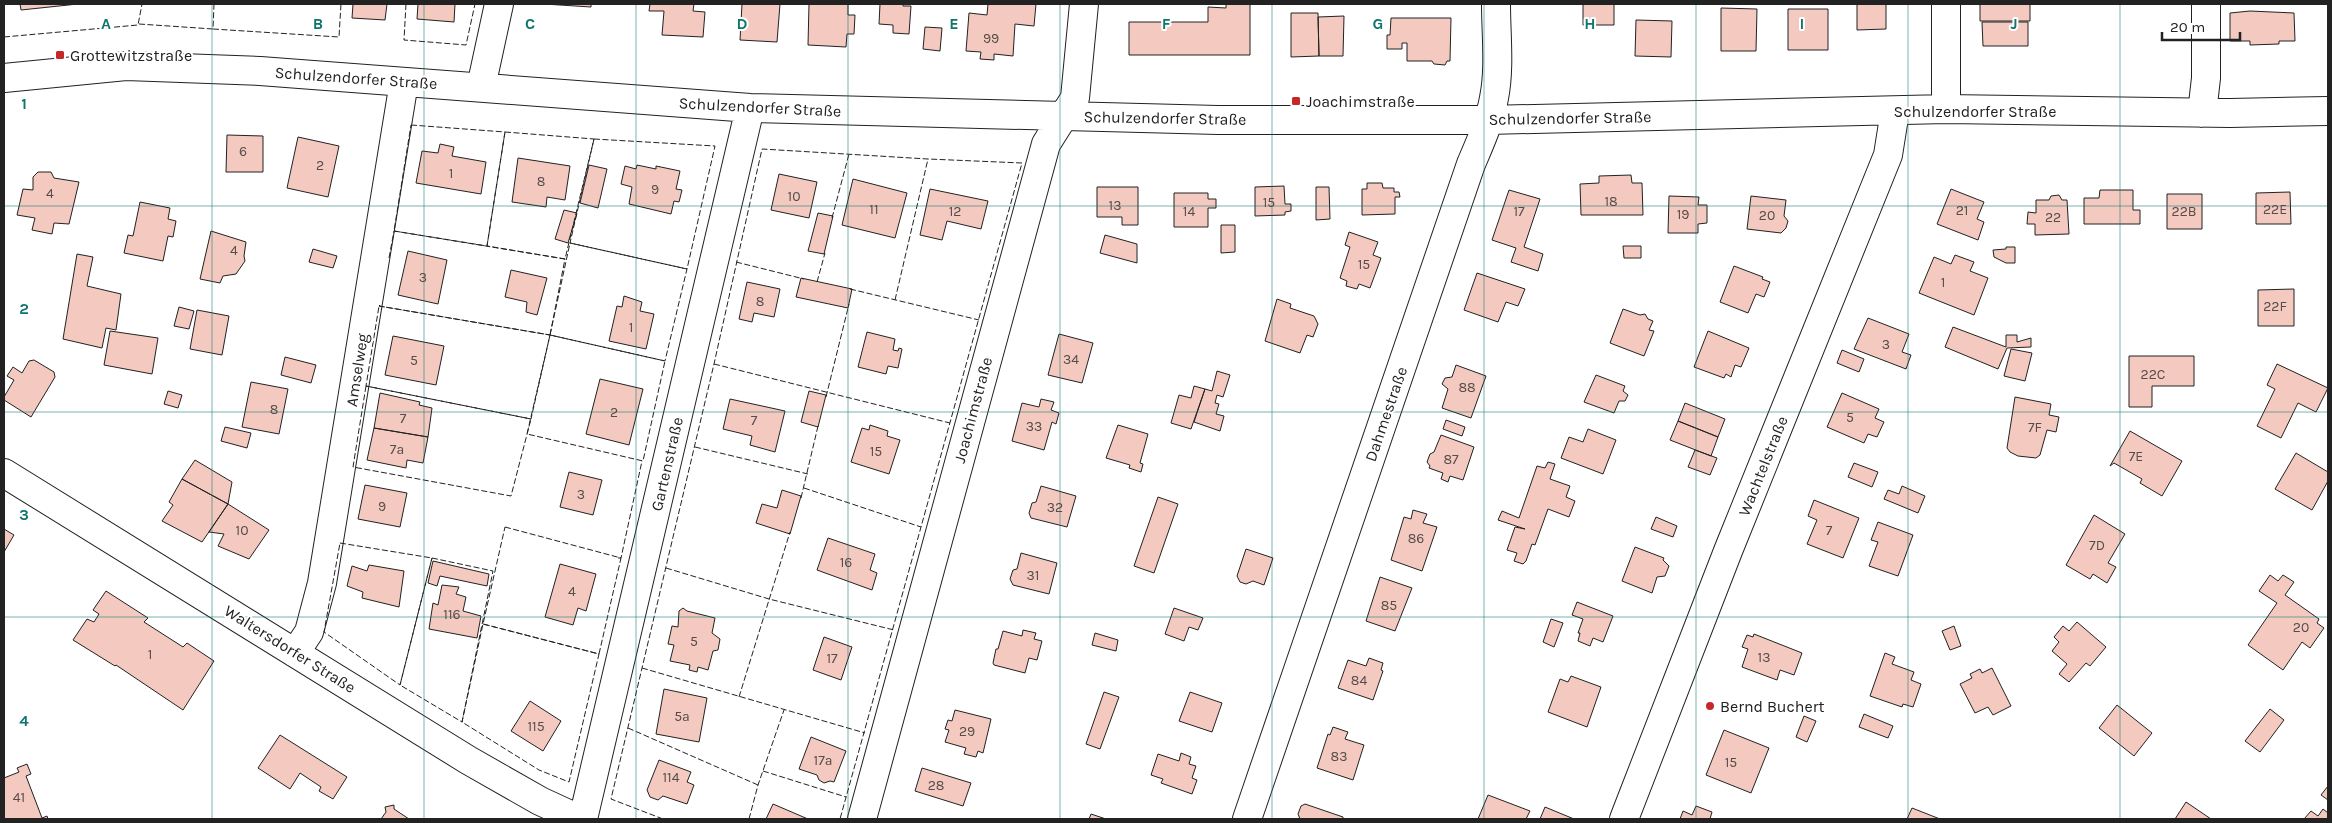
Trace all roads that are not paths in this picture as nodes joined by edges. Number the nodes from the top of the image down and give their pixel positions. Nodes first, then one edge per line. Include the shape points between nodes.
1 (499, 4) edge
2 (1084, 4) edge
3 (1496, 4) edge
4 (1946, 4) edge
5 (2206, 4) edge
6 (4, 78) edge
7 (404, 82) junction
8 (481, 87) junction
9 (750, 108) junction
10 (1946, 109) junction
11 (1895, 111) junction
12 (2328, 111) edge
13 (2202, 113) junction
14 (1063, 116) junction
15 (1488, 120) junction
16 (4, 473) edge
17 (295, 653) junction
18 (581, 819) edge
19 (862, 819) edge
20 (1247, 819) edge
21 (1624, 819) edge

1 - 8 street
2 - 14 street, Joachimstraße via 1075,98
3 - 15 street, Dahmestraße via 1496,77
4 - 10 street
5 - 13 street via 2206,78
6 - 7 street, Schulzendorfer Straße via 126,66 260,71
7 - 8 street, Schulzendorfer Straße
7 - 17 street, Amselweg via 322,583 308,632
8 - 9 street, Schulzendorfer Straße
9 - 14 street, Schulzendorfer Straße
9 - 18 street, Gartenstraße
10 - 11 street, Schulzendorfer Straße
10 - 13 street, Schulzendorfer Straße
11 - 15 street, Schulzendorfer Straße
11 - 21 street, Wachtelstraße via 1888,155
12 - 13 street, Schulzendorfer Straße
14 - 15 street, Schulzendorfer Straße via 1218,120
14 - 19 street, Joachimstraße via 1046,144
15 - 20 street, Dahmestraße
16 - 17 street, Waltersdorfer Straße
17 - 18 street, Waltersdorfer Straße via 499,779

